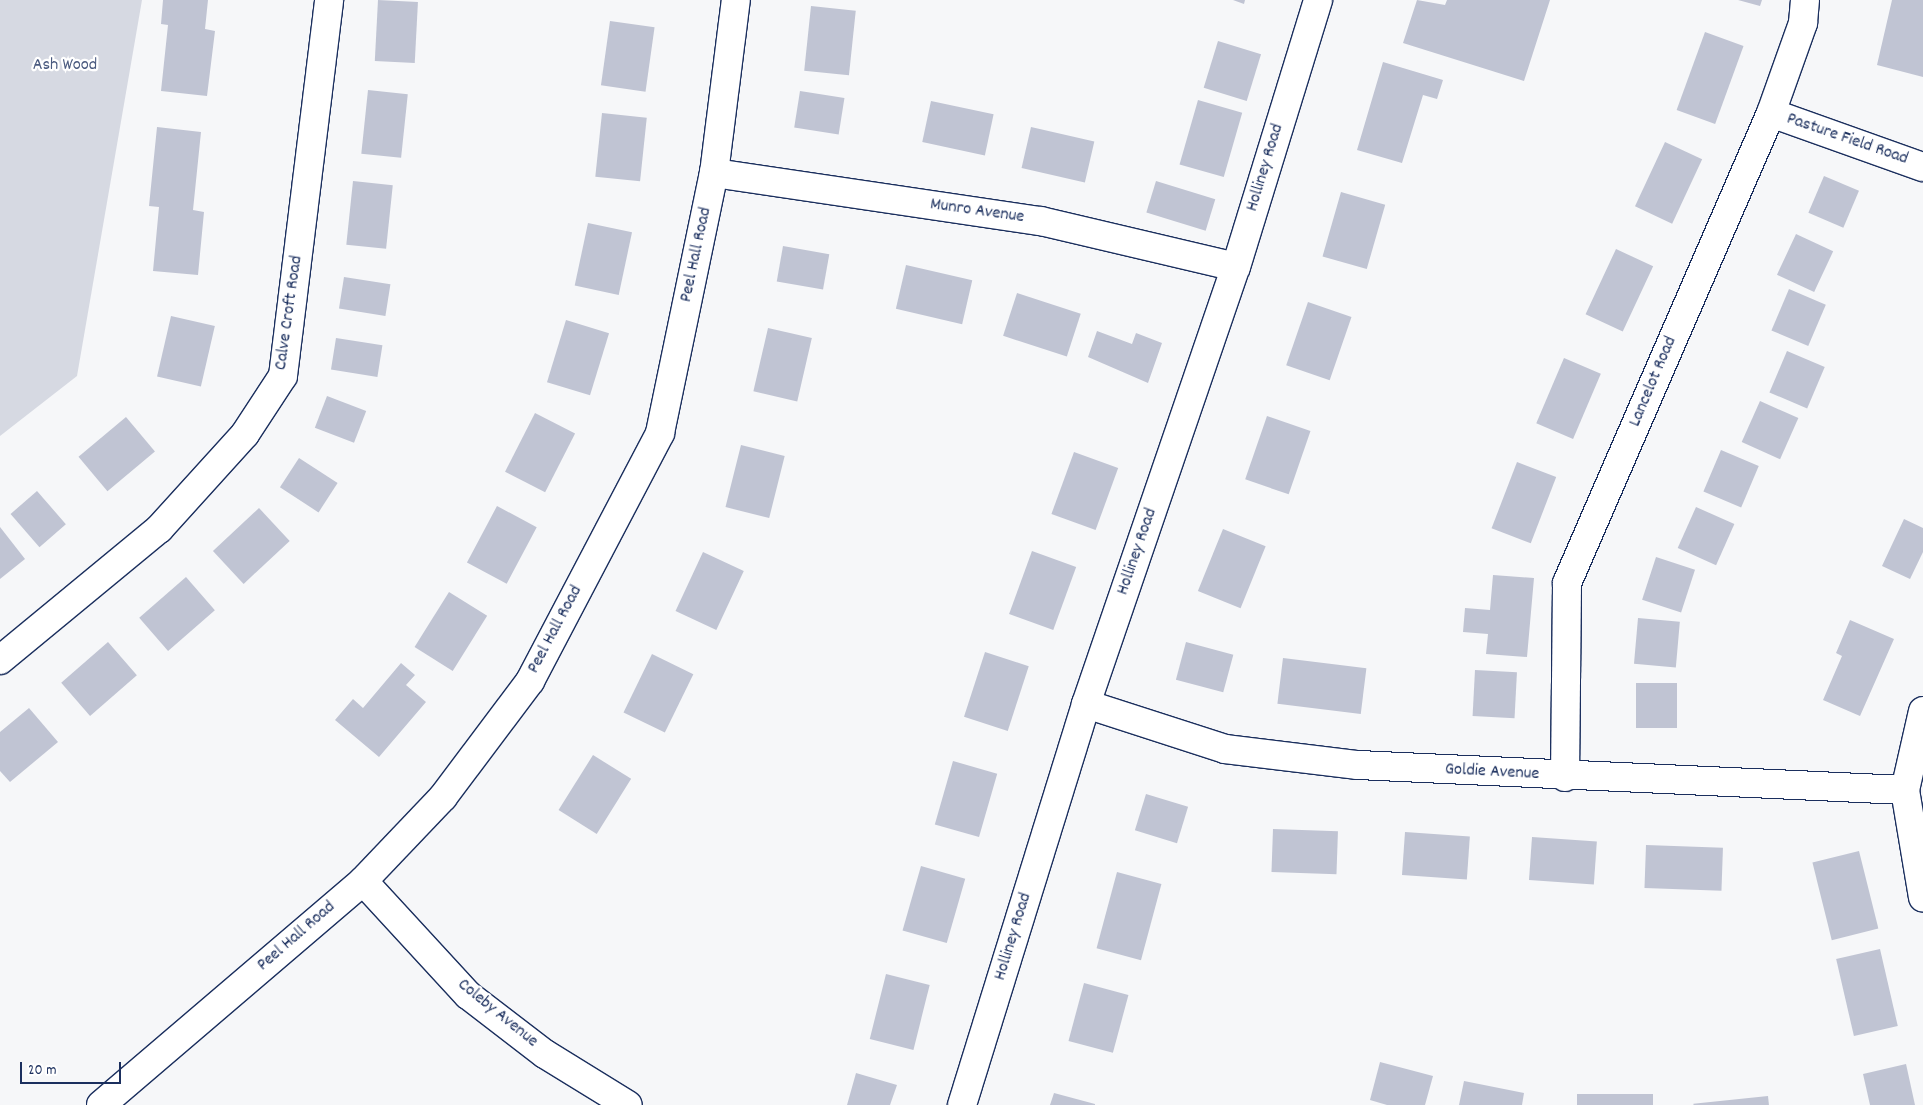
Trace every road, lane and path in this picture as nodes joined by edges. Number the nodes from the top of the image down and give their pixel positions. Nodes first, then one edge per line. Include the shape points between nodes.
1 (328, 0) edge
2 (736, 0) edge
3 (1318, 0) edge
4 (1805, 0) edge
5 (1770, 113) junction
6 (1923, 167) edge
7 (714, 173) junction
8 (1236, 267) junction
9 (0, 660) edge
10 (1086, 704) junction
11 (1923, 711) edge
12 (1565, 777) junction
13 (1905, 790) junction
14 (363, 881) junction
15 (1923, 897) edge
16 (101, 1105) edge
17 (628, 1105) edge
18 (962, 1105) edge

1 - 9 street, Calve Croft Road via 283,376 245,434 159,529
2 - 7 street, Peel Hall Road
3 - 8 street, Holliney Road
4 - 5 street, Lancelot Road via 1803,23
5 - 6 street, Pasture Field Road
5 - 12 street, Lancelot Road via 1568,583
7 - 8 street, Munro Avenue via 1041,221
7 - 14 street, Peel Hall Road via 660,433 530,681 443,797
8 - 10 street, Holliney Road
10 - 12 street, Goldie Avenue via 1225,749 1358,765
10 - 18 street, Holliney Road
11 - 13 street
12 - 13 street, Goldie Avenue
13 - 15 street
14 - 16 street, Peel Hall Road
14 - 17 street, Coleby Avenue via 468,995 545,1054

